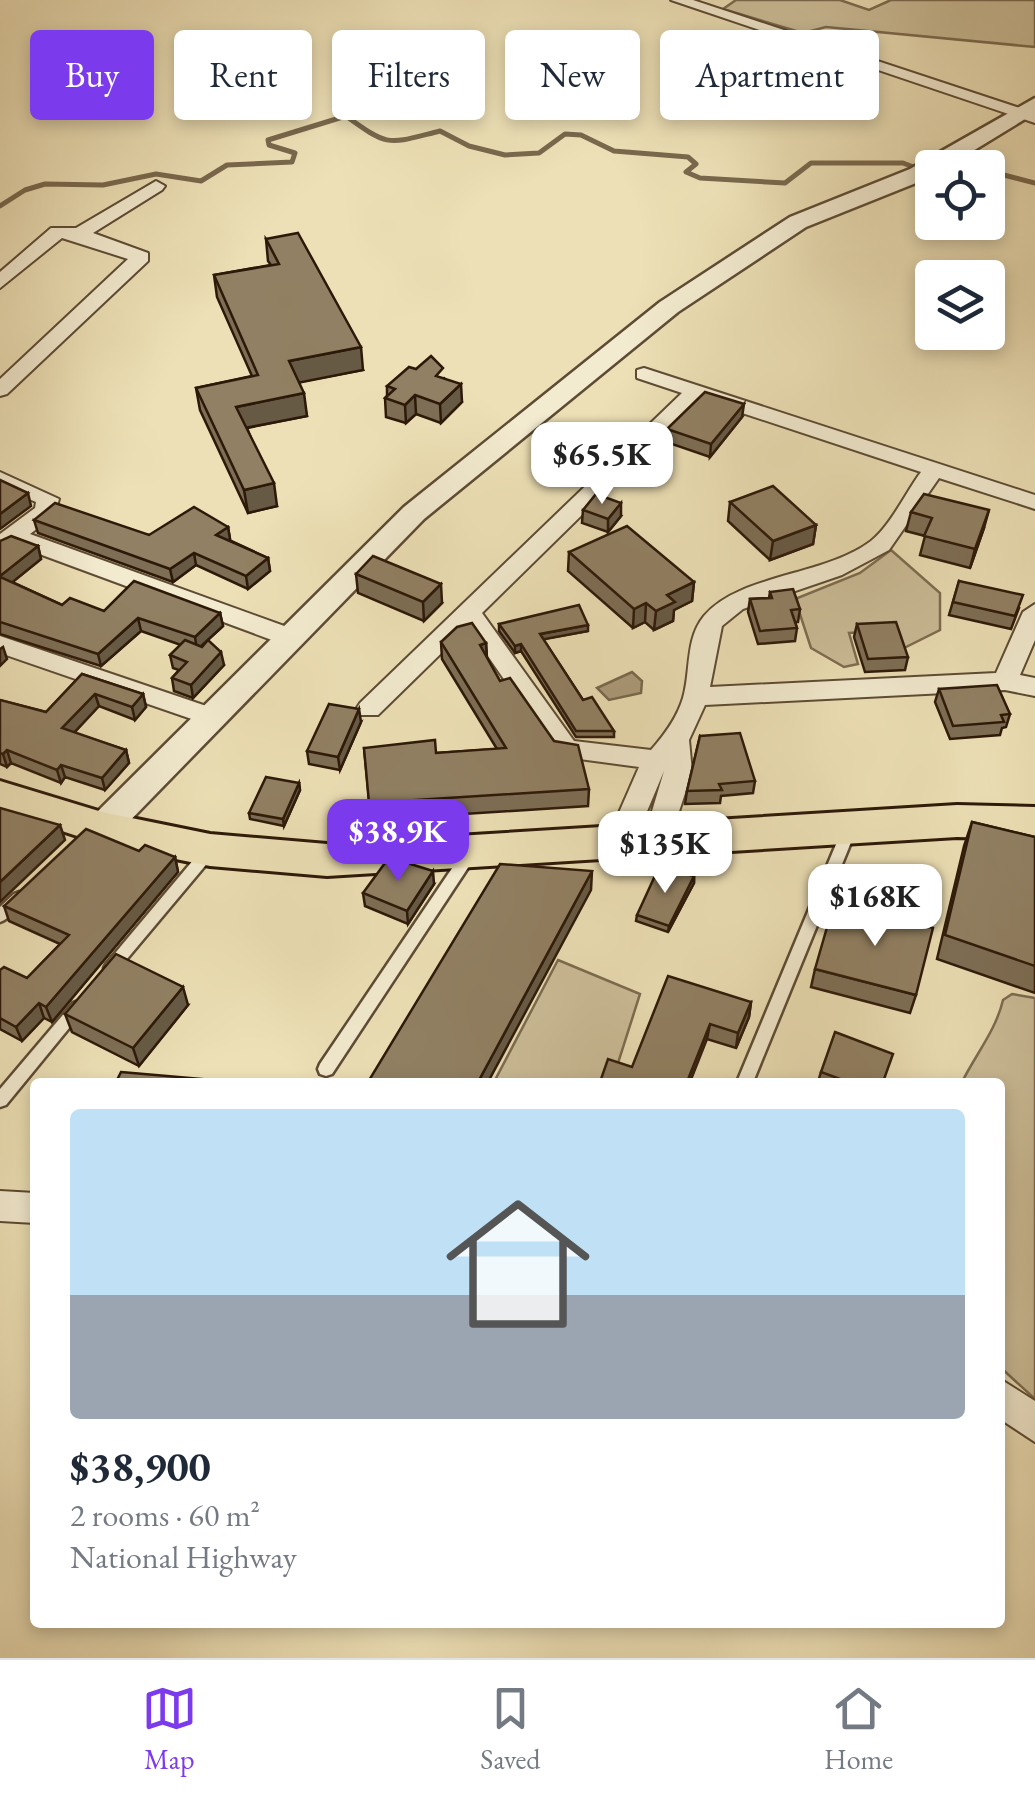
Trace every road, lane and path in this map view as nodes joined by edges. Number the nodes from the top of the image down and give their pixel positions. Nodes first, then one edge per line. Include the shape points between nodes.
1 (684, 1) edge
2 (1031, 112) edge
3 (156, 186) dead end
4 (78, 234) junction
5 (0, 282) edge
6 (644, 374) dead end
7 (0, 390) edge
8 (697, 390) junction
9 (933, 470) junction
10 (0, 479) edge
11 (1035, 502) edge
12 (4, 541) edge
13 (1035, 612) edge
14 (470, 613) junction
15 (288, 638) junction
16 (0, 644) edge
17 (1006, 681) junction
18 (1035, 687) edge
19 (696, 696) junction
20 (369, 709) dead end
21 (212, 717) junction
22 (669, 761) junction
23 (2, 798) edge
24 (1035, 823) edge
25 (849, 829) junction
26 (93, 831) junction
27 (639, 839) junction
28 (210, 850) junction
29 (470, 852) junction
30 (28, 890) edge
31 (0, 916) edge
32 (99, 982) edge
33 (87, 997) edge
34 (326, 1069) dead end
35 (747, 1078) edge
36 (0, 1100) edge
37 (0, 1206) edge
38 (30, 1208) edge
39 (1005, 1401) edge
40 (1035, 1424) edge

1 - 2 street
2 - 15 street via 918,174 798,222 669,307 414,513
3 - 4 street
4 - 5 street via 58,232
4 - 7 street via 141,256
6 - 8 street
8 - 9 street
8 - 14 street
9 - 11 street
9 - 19 street via 882,545 721,612 706,633
10 - 12 street via 48,499 46,510
12 - 15 street via 128,575
13 - 17 street
14 - 20 street
14 - 22 street via 566,749
15 - 21 street
16 - 21 street
17 - 18 street
17 - 19 street
19 - 22 street
21 - 26 street
22 - 27 street
23 - 26 main road
24 - 25 main road
25 - 27 main road
25 - 35 lane
26 - 28 main road
27 - 29 main road
28 - 29 main road via 327,860
28 - 32 lane
29 - 34 lane
30 - 31 lane
33 - 36 lane
37 - 38 street
39 - 40 street

